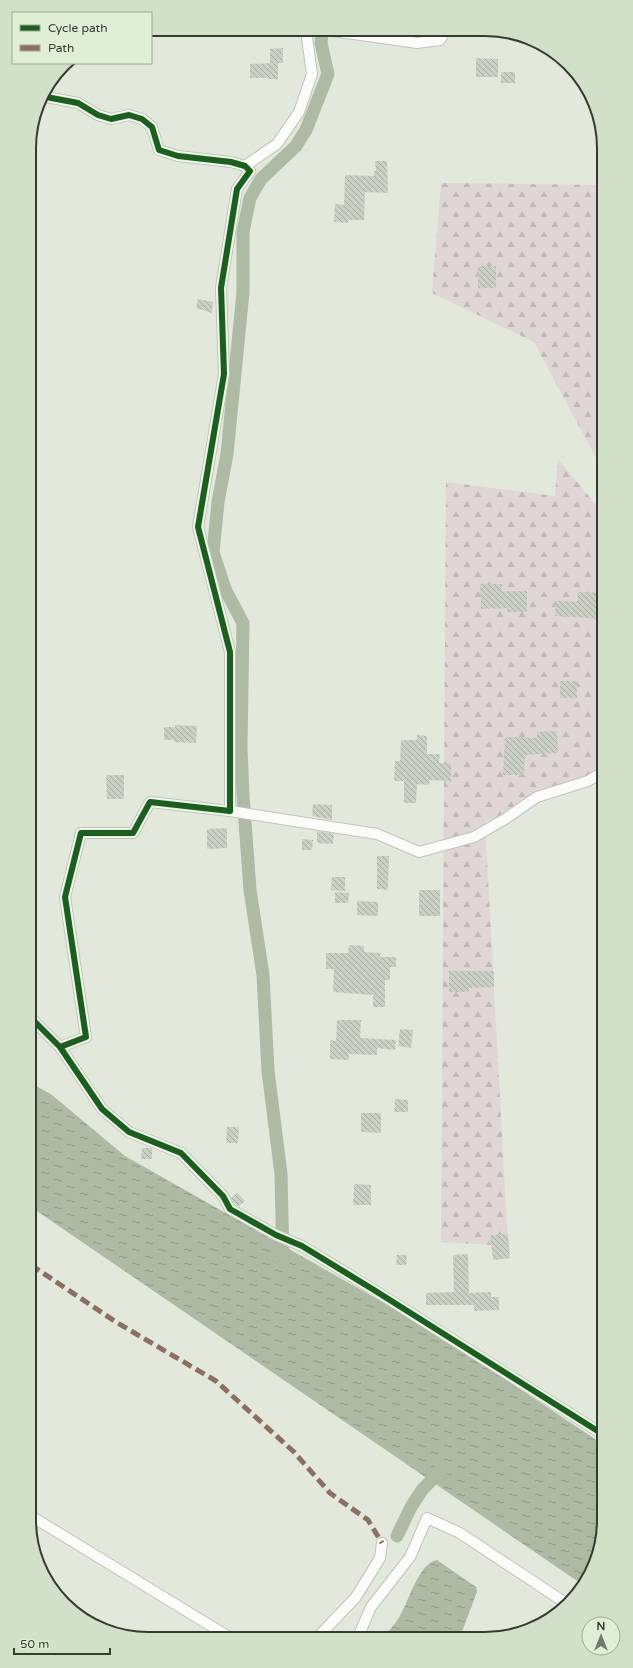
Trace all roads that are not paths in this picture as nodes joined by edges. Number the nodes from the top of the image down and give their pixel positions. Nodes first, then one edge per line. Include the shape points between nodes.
1 (307, 36) edge
2 (373, 36) edge
3 (442, 36) edge
4 (49, 97) edge
5 (245, 166) junction
6 (597, 776) edge
7 (233, 812) junction
8 (36, 1023) edge
9 (60, 1047) junction
10 (597, 1431) edge
11 (36, 1519) edge
12 (382, 1543) dead end
13 (562, 1601) edge
14 (221, 1632) edge
15 (323, 1632) edge
16 (360, 1632) edge

1 - 5 street via 312,74 299,112 277,144
2 - 3 street via 417,43 440,40
4 - 5 street via 78,103 98,115 111,119 129,115 142,120 152,127 159,150 178,156 232,162
5 - 7 street via 250,171 237,189 221,288 224,374 198,527 230,652
6 - 7 street via 588,781 537,797 474,836 419,852 377,834
7 - 9 street via 150,802 133,833 81,833 65,897 86,1037
8 - 9 street
9 - 10 street via 102,1109 129,1132 181,1153 223,1196 230,1209 276,1235 302,1246
11 - 14 street
12 - 15 street via 380,1558 356,1597
13 - 16 street via 460,1533 426,1518 410,1557 371,1606

